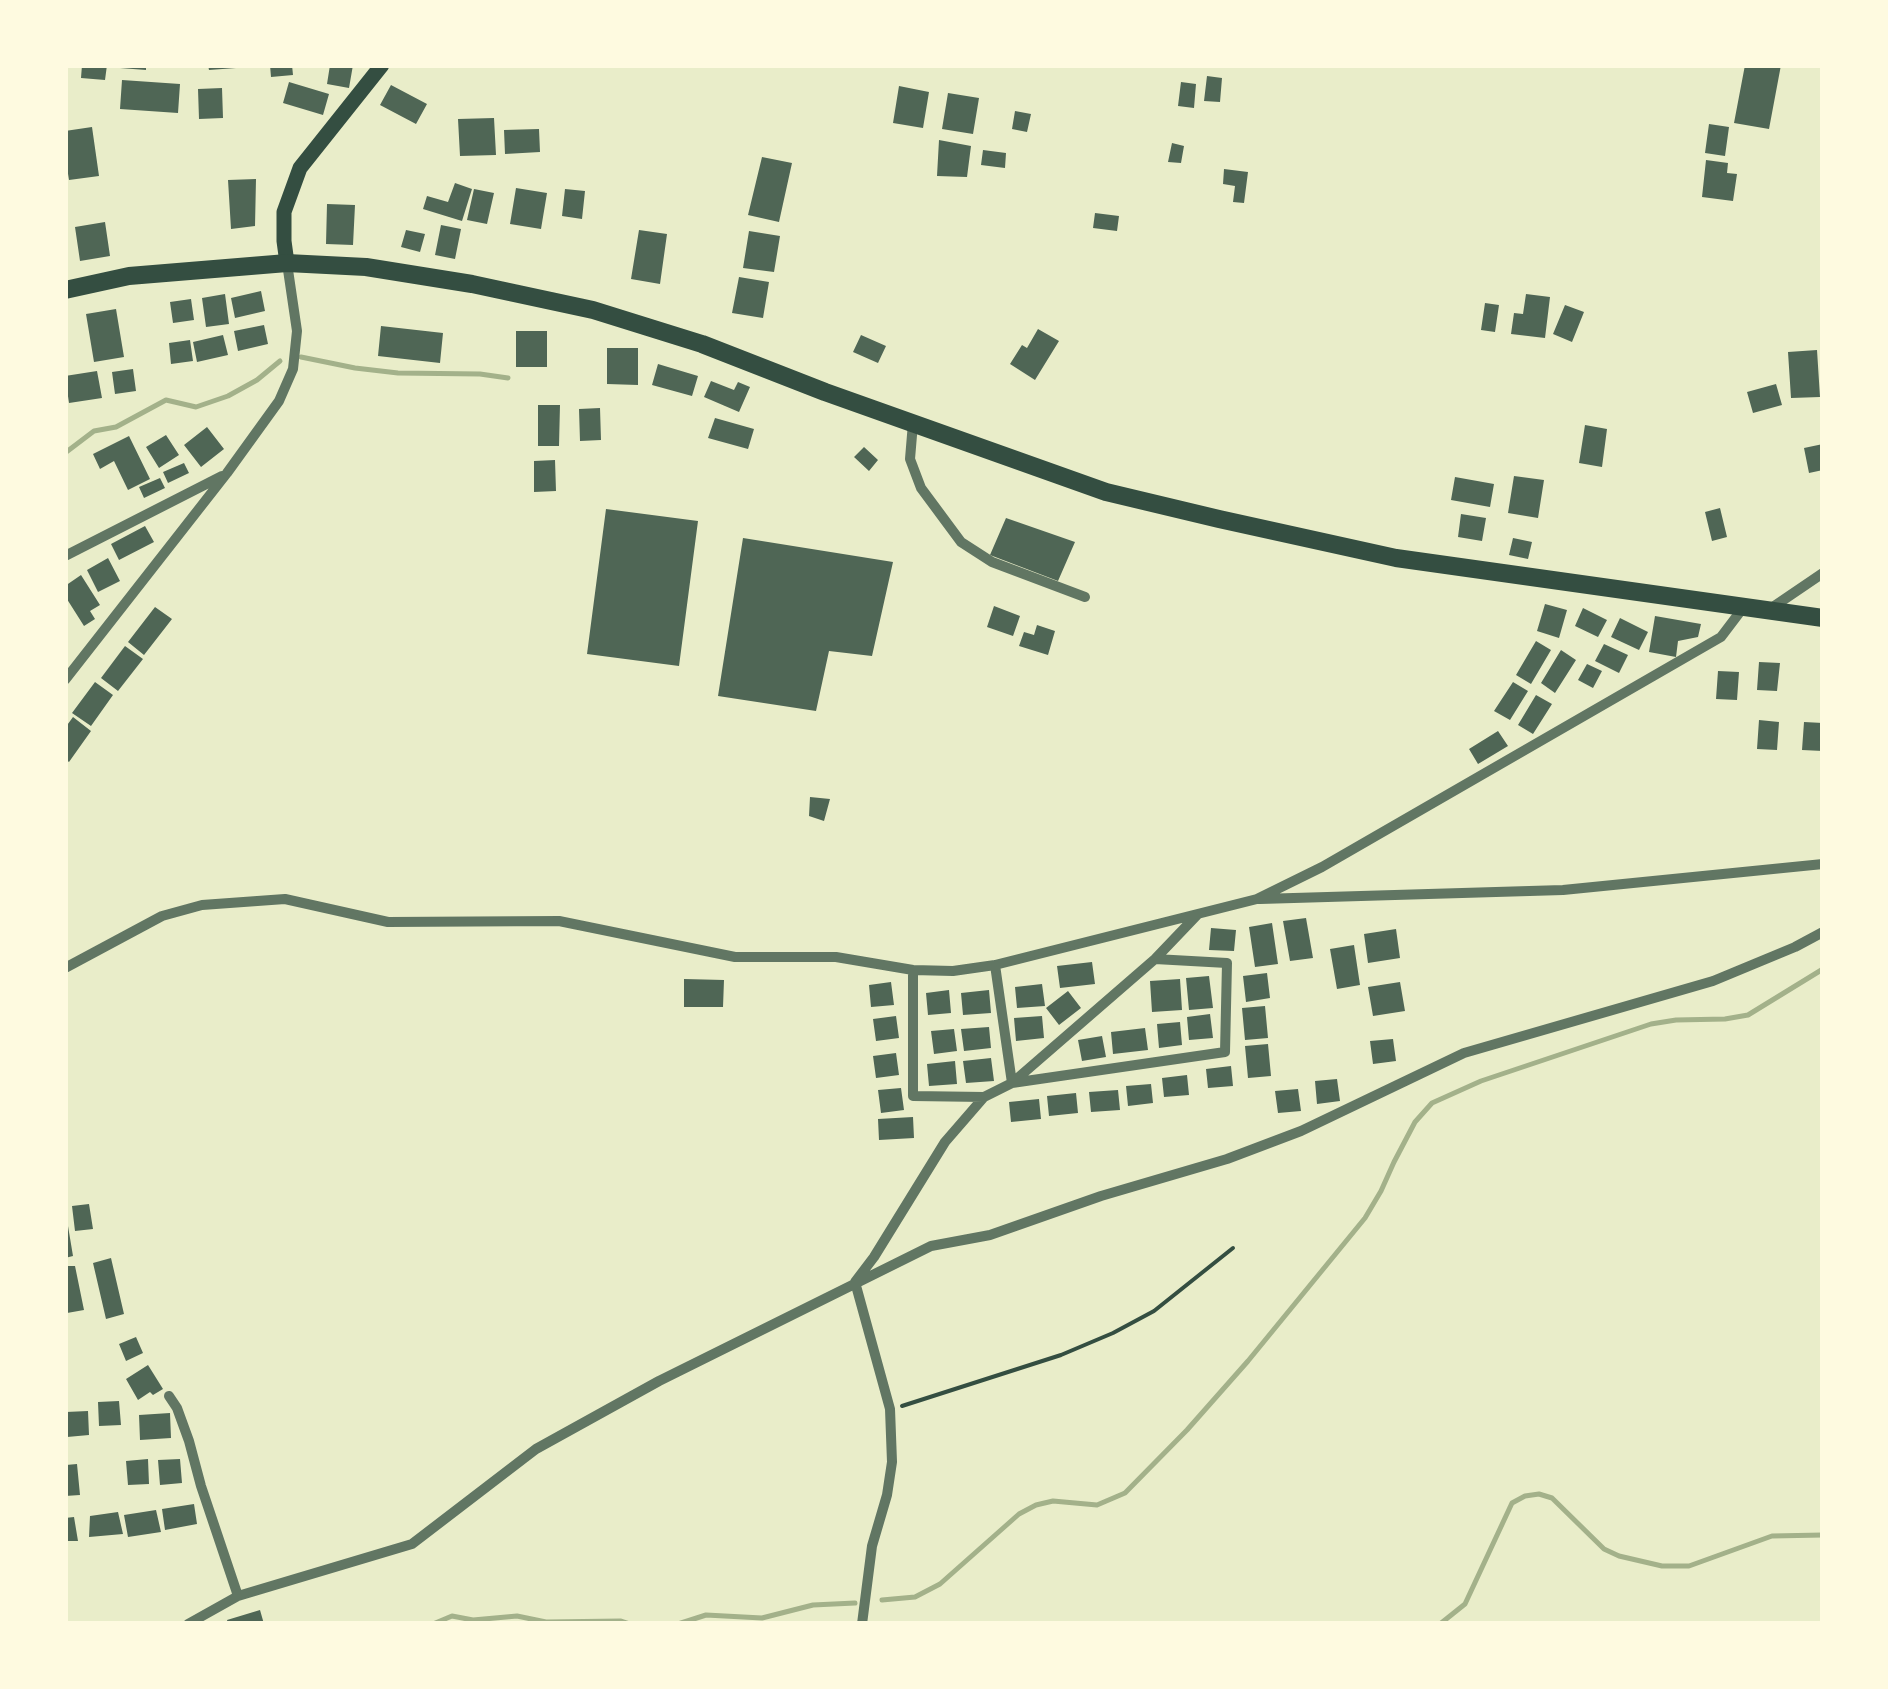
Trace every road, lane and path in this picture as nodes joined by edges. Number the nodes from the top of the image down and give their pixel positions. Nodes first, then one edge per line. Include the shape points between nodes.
1 (382, 65) edge
2 (287, 264) junction
3 (65, 290) edge
4 (913, 424) junction
5 (227, 474) junction
6 (65, 556) edge
7 (1823, 573) edge
8 (1085, 598) dead end
9 (1744, 608) junction
10 (1767, 610) junction
11 (1823, 618) edge
12 (65, 680) edge
13 (1823, 864) edge
14 (1257, 899) junction
15 (1199, 914) junction
16 (1823, 932) edge
17 (1155, 959) junction
18 (995, 966) junction
19 (65, 968) edge
20 (912, 970) junction
21 (1012, 1083) junction
22 (984, 1097) junction
23 (1233, 1248) dead end
24 (855, 1282) junction
25 (169, 1396) dead end
26 (890, 1409) junction
27 (238, 1596) junction
28 (188, 1624) edge
29 (862, 1624) edge

1 - 2 main road via 300,168 284,212
2 - 3 main road via 130,276
2 - 4 main road via 366,267 593,310
2 - 5 street via 297,331 293,369 280,401
4 - 8 street via 910,459 921,488 962,542 992,562
4 - 9 main road via 1106,492 1219,520 1396,558
5 - 6 street
5 - 12 street
7 - 10 street
9 - 10 main road
9 - 14 street via 1721,637
10 - 11 main road
13 - 14 street via 1563,890
14 - 15 street
15 - 17 street
15 - 18 street
16 - 24 street via 1713,981 1464,1053 1227,1159 990,1235 931,1246
17 - 21 street
17 - 21 street via 1227,963 1225,1052
18 - 20 street
18 - 21 street
19 - 20 street via 162,916 202,905 286,899 388,922 559,921 735,957 836,956
20 - 22 street via 913,1096
21 - 22 street
22 - 24 street via 945,1142
23 - 26 path via 1154,1311 1113,1332 1061,1356
24 - 26 street
24 - 27 street via 536,1449 412,1544
25 - 27 street
26 - 29 street via 892,1462
27 - 28 street

